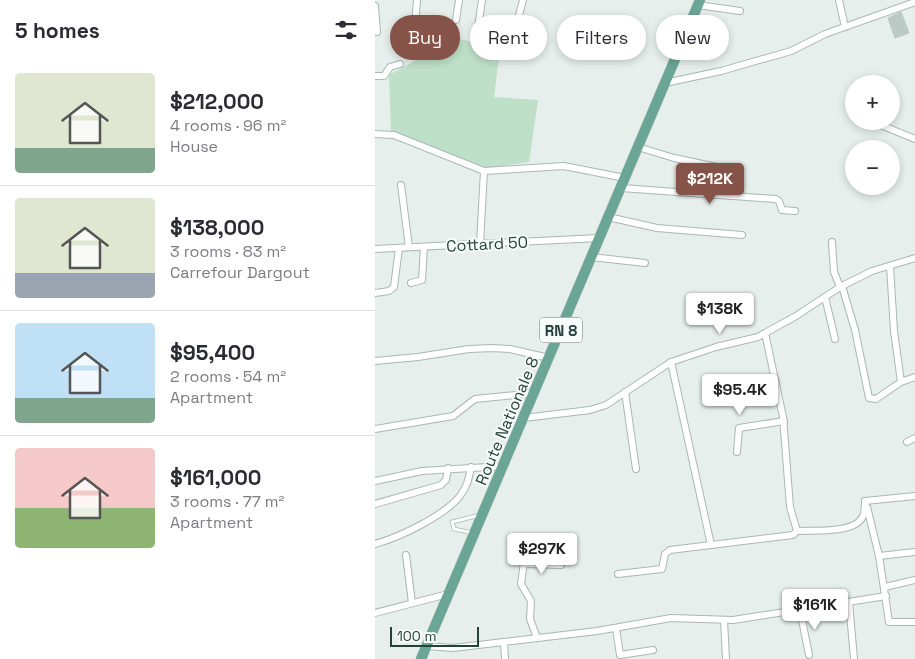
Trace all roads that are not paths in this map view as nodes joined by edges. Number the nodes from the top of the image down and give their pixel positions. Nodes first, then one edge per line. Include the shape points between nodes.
1 (417, 0) edge
2 (459, 0) edge
3 (482, 0) edge
4 (523, 0) edge
5 (839, 0) edge
6 (699, 2) edge
7 (915, 2) edge
8 (375, 6) edge
9 (740, 11) dead end
10 (416, 15) edge
11 (457, 15) edge
12 (480, 15) edge
13 (519, 15) edge
14 (845, 27) junction
15 (377, 32) dead end
16 (400, 64) dead end
17 (375, 76) edge
18 (665, 83) junction
19 (893, 130) edge
20 (375, 134) edge
21 (915, 139) edge
22 (638, 147) junction
23 (731, 170) dead end
24 (484, 171) junction
25 (625, 178) junction
26 (401, 185) dead end
27 (621, 188) junction
28 (795, 211) dead end
29 (608, 217) junction
30 (742, 235) dead end
31 (599, 238) junction
32 (832, 242) dead end
33 (480, 244) junction
34 (424, 247) junction
35 (399, 248) junction
36 (409, 248) junction
37 (375, 249) edge
38 (591, 257) junction
39 (915, 258) edge
40 (645, 263) dead end
41 (890, 266) junction
42 (411, 283) dead end
43 (841, 287) junction
44 (375, 292) edge
45 (825, 297) junction
46 (765, 333) junction
47 (835, 339) dead end
48 (549, 358) junction
49 (375, 361) edge
50 (671, 362) junction
51 (915, 377) edge
52 (901, 382) junction
53 (625, 392) junction
54 (535, 393) junction
55 (524, 418) junction
56 (784, 421) junction
57 (375, 429) edge
58 (915, 438) edge
59 (907, 442) dead end
60 (737, 452) dead end
61 (504, 466) junction
62 (471, 467) junction
63 (448, 468) junction
64 (636, 469) dead end
65 (375, 481) edge
66 (915, 496) edge
67 (865, 500) junction
68 (375, 504) edge
69 (483, 514) junction
70 (797, 531) junction
71 (475, 533) junction
72 (375, 544) edge
73 (711, 545) junction
74 (527, 547) dead end
75 (915, 552) edge
76 (406, 555) dead end
77 (879, 556) junction
78 (524, 564) junction
79 (561, 565) dead end
80 (617, 574) dead end
81 (915, 580) edge
82 (885, 587) junction
83 (448, 594) junction
84 (886, 596) junction
85 (849, 602) junction
86 (412, 603) junction
87 (800, 610) junction
88 (375, 612) edge
89 (724, 620) junction
90 (915, 622) edge
91 (616, 628) junction
92 (537, 638) junction
93 (504, 642) junction
94 (427, 646) junction
95 (653, 650) dead end
96 (809, 655) dead end
97 (421, 659) edge
98 (505, 659) edge
99 (727, 659) edge
100 (854, 659) edge

1 - 10 street
2 - 11 street
3 - 12 street
4 - 13 street
5 - 14 street
6 - 9 street
6 - 18 main road, Route Nationale 8 / RN 8
7 - 14 street
8 - 15 street
14 - 18 street via 791,51
16 - 17 street via 392,66 384,76
18 - 22 main road, Route Nationale 8 / RN 8
19 - 21 street
20 - 24 street via 394,135
22 - 23 street
22 - 25 main road, Route Nationale 8 / RN 8
24 - 25 street via 564,166
24 - 33 street
25 - 27 main road, Route Nationale 8 / RN 8
26 - 36 street
27 - 28 street via 776,199 781,209
27 - 29 main road, Route Nationale 8 / RN 8
29 - 30 street via 657,228
29 - 31 main road, Route Nationale 8 / RN 8
31 - 33 street, Cottard 50
31 - 38 main road, Route Nationale 8 / RN 8
32 - 43 street via 834,272
33 - 34 street, Cottard 50
34 - 36 street, Cottard 50
34 - 42 street via 423,280
35 - 36 street, Cottard 50
35 - 37 street, Cottard 50
35 - 44 street via 394,287 389,291
38 - 40 street
38 - 48 main road, Route Nationale 8 / RN 8
39 - 41 street
41 - 43 street
41 - 52 street
43 - 45 street
43 - 52 street via 855,330 869,398 876,399
45 - 46 street
45 - 47 street
46 - 50 street
46 - 56 street
48 - 49 street via 510,349 469,348
48 - 54 main road, Route Nationale 8 / RN 8
50 - 53 street
50 - 73 street
51 - 52 street
53 - 55 street via 606,405 590,410
53 - 64 street
54 - 55 main road, Route Nationale 8 / RN 8
54 - 57 street via 475,399 453,416
55 - 61 main road, Route Nationale 8 / RN 8
56 - 60 street via 739,428
56 - 70 street via 790,507
58 - 59 street
61 - 62 street
61 - 69 main road, Route Nationale 8 / RN 8
62 - 63 street
62 - 72 street via 466,487 448,507 404,533
63 - 65 street
63 - 68 street via 446,480 441,485
66 - 67 street
67 - 70 street via 864,516 855,526
67 - 77 street
69 - 71 main road, Route Nationale 8 / RN 8
69 - 71 lane via 452,522 454,529
70 - 73 street via 793,535
71 - 83 main road, Route Nationale 8 / RN 8
73 - 80 street via 670,550 665,554 662,569
74 - 78 street
75 - 77 street
76 - 86 street
77 - 82 street
78 - 79 street
78 - 92 street via 521,584 531,601 530,619
81 - 82 street
82 - 84 street
83 - 86 street
83 - 94 main road, Route Nationale 8 / RN 8
84 - 85 street
84 - 90 street via 889,623
85 - 87 street
85 - 100 street
86 - 88 street
87 - 89 street
87 - 96 street
89 - 91 street via 671,618
89 - 99 street
91 - 92 street
91 - 95 street via 619,654
92 - 93 street
93 - 94 street via 453,648
93 - 98 street
94 - 97 main road, Route Nationale 8 / RN 8

